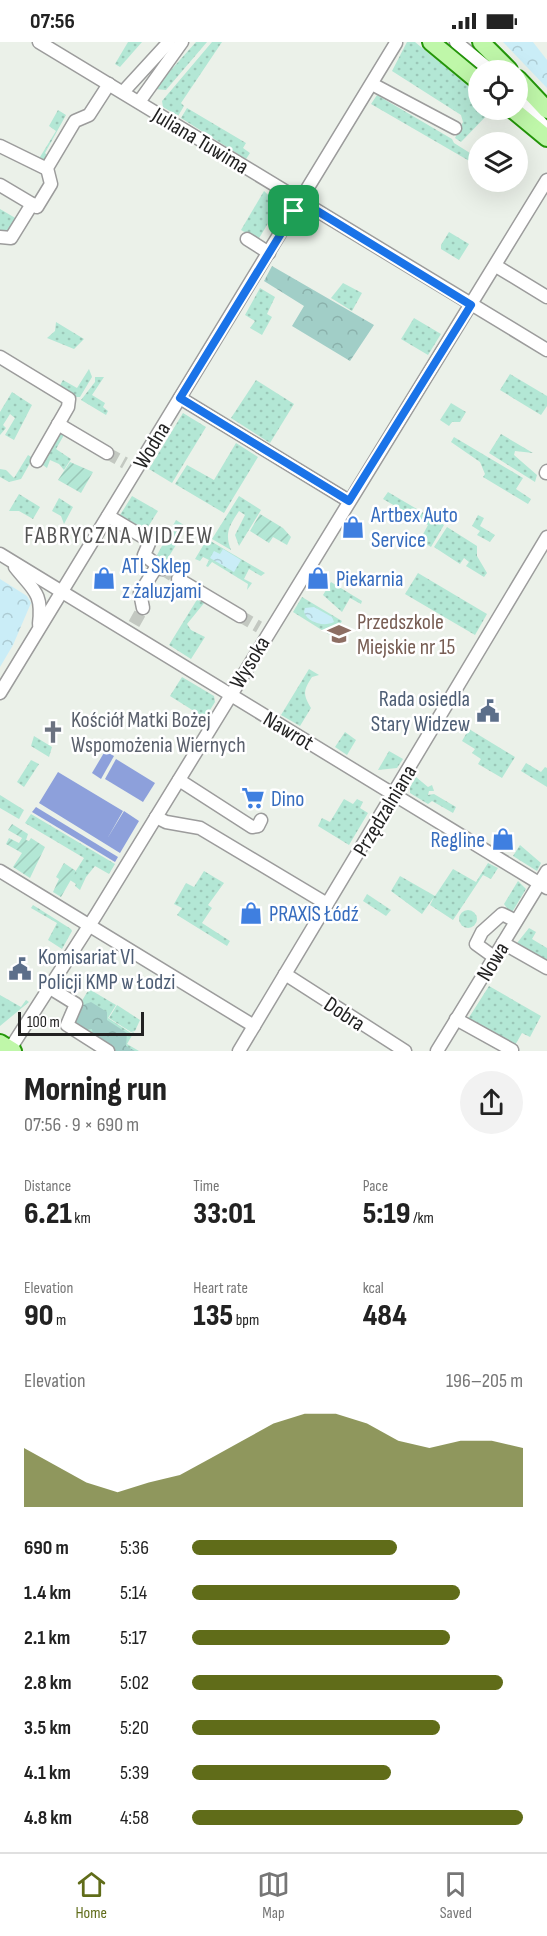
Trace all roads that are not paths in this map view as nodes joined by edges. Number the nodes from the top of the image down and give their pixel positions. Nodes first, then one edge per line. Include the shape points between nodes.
1 (39, 42) edge
2 (169, 42) edge
3 (182, 42) edge
4 (190, 42) edge
5 (431, 42) edge
6 (456, 42) edge
7 (481, 42) edge
8 (396, 43) edge
9 (169, 58) junction
10 (478, 60) edge
11 (499, 60) edge
12 (468, 73) edge
13 (109, 84) junction
14 (372, 84) junction
15 (528, 90) edge
16 (123, 92) junction
17 (139, 102) junction
18 (528, 109) edge
19 (547, 110) edge
20 (528, 112) edge
21 (528, 115) edge
22 (547, 120) edge
23 (455, 128) dead end
24 (547, 130) edge
25 (547, 138) edge
26 (0, 146) edge
27 (47, 169) junction
28 (547, 180) edge
29 (0, 184) edge
30 (301, 201) junction
31 (32, 204) junction
32 (0, 237) edge
33 (247, 239) dead end
34 (269, 253) junction
35 (496, 266) junction
36 (547, 297) edge
37 (471, 305) junction
38 (547, 351) edge
39 (0, 357) edge
40 (180, 398) junction
41 (58, 424) junction
42 (108, 453) tunnel mouth
43 (37, 461) dead end
44 (125, 463) tunnel mouth
45 (136, 470) junction
46 (349, 501) junction
47 (108, 516) junction
48 (547, 537) edge
49 (4, 556) edge
50 (178, 579) tunnel mouth
51 (62, 592) junction
52 (143, 608) tunnel mouth
53 (240, 616) tunnel mouth
54 (38, 631) junction
55 (0, 693) edge
56 (230, 694) junction
57 (178, 780) junction
58 (393, 794) junction
59 (156, 817) junction
60 (261, 820) dead end
61 (0, 871) edge
62 (547, 871) edge
63 (543, 886) edge
64 (327, 904) junction
65 (516, 921) junction
66 (89, 925) junction
67 (503, 943) junction
68 (494, 957) junction
69 (547, 968) edge
70 (285, 974) junction
71 (50, 988) junction
72 (456, 1019) junction
73 (254, 1026) junction
74 (8, 1048) edge
75 (512, 1050) edge
76 (108, 1051) edge
77 (239, 1051) edge
78 (405, 1051) edge
79 (437, 1051) edge

1 - 13 street, Juliana Tuwima
2 - 16 street
3 - 9 street
4 - 9 street
5 - 12 main road
6 - 10 street
7 - 11 main road
8 - 14 street, Wodna
9 - 17 street
13 - 16 street, Juliana Tuwima
13 - 27 street via 89,115 75,121
14 - 23 street
14 - 30 street, Wodna
15 - 19 main road
16 - 17 street, Juliana Tuwima
17 - 30 street, Juliana Tuwima
18 - 22 street
20 - 24 street
21 - 25 main road
26 - 27 street
27 - 31 street via 51,184 37,207
28 - 35 street, Wysoka
29 - 31 street
30 - 34 street, Wodna
30 - 37 street, Juliana Tuwima
31 - 32 street via 13,237
33 - 34 street
34 - 40 street, Wodna
35 - 36 street via 521,277
35 - 37 street, Wysoka
37 - 38 street, Juliana Tuwima
37 - 46 street, Wysoka
39 - 41 street via 67,397 69,406
40 - 45 street, Wodna
40 - 46 street
41 - 42 street
41 - 43 street
44 - 45 street
45 - 47 street, Wodna
46 - 56 street, Wysoka via 263,630
47 - 51 street, Wodna
47 - 52 street via 150,541 144,555 160,568 140,593
48 - 58 street, Przędzalniana
49 - 51 street, Nawrot
49 - 54 street via 39,596
50 - 53 street
51 - 54 street, Wodna
51 - 56 street, Nawrot via 131,628
54 - 55 street, Wodna
56 - 57 street, Wysoka
56 - 58 street, Nawrot
57 - 59 street, Wysoka
57 - 60 street via 252,827
58 - 63 street, Nawrot
58 - 64 street, Przędzalniana
59 - 64 street via 200,828
59 - 66 street, Wysoka
61 - 66 street
62 - 63 street, Nowa
63 - 65 street, Nowa
64 - 70 street, Przędzalniana
65 - 67 street, Nowa
65 - 68 street via 499,915 481,934 476,944
66 - 71 street, Wysoka
66 - 73 street
67 - 68 street, Nowa
67 - 69 street
68 - 72 street, Nowa
70 - 73 street, Przędzalniana
70 - 78 street, Dobra
71 - 74 street, Wysoka
71 - 76 street via 76,1004 67,1025
72 - 75 street
72 - 79 street, Nowa
73 - 77 street, Przędzalniana

